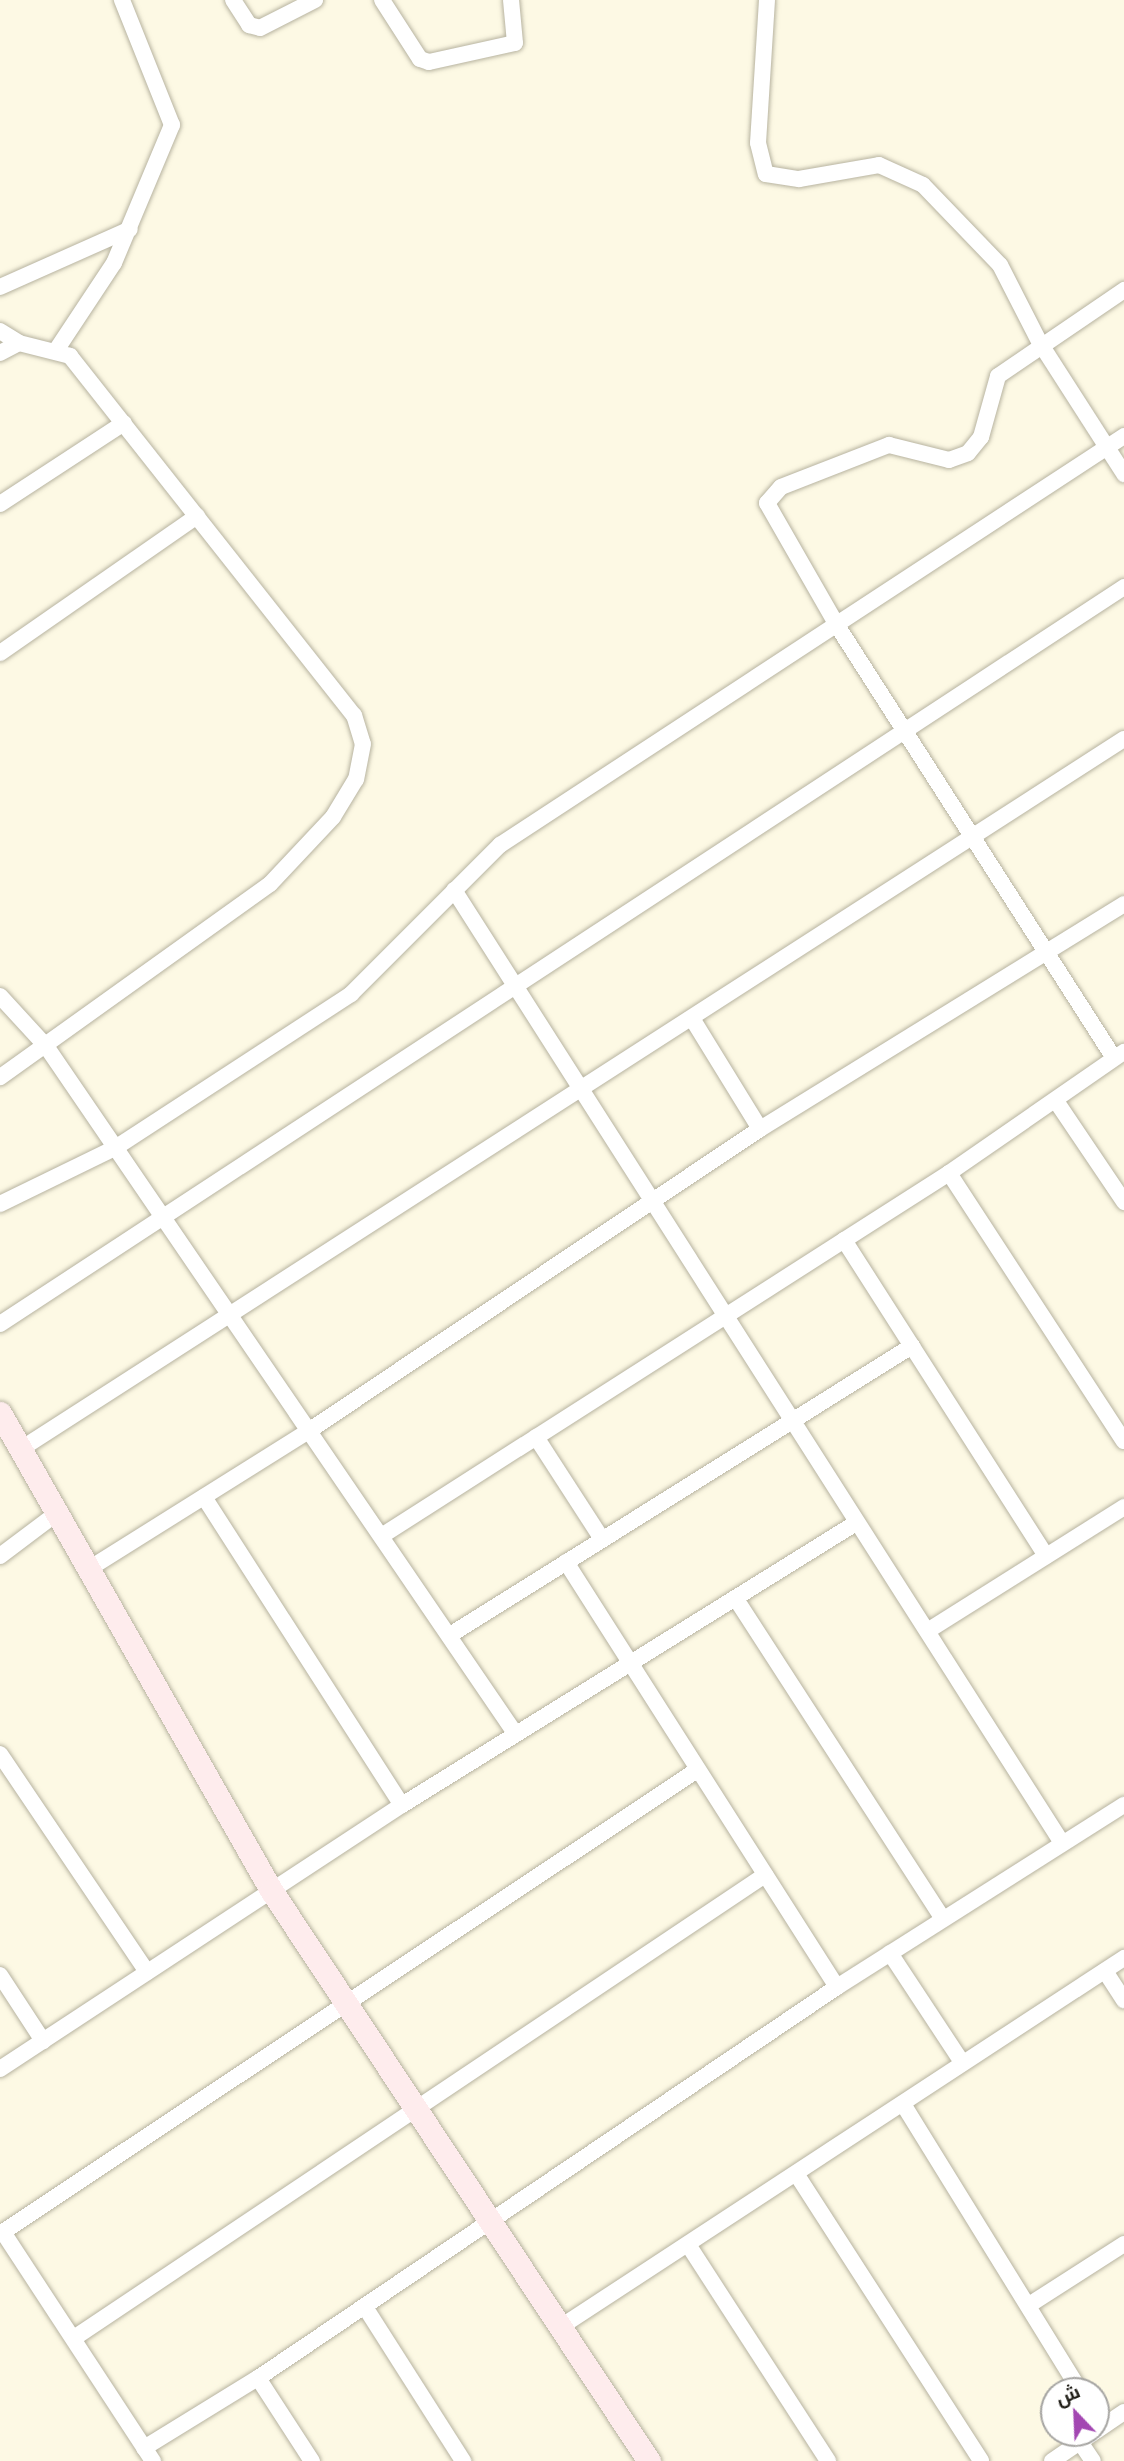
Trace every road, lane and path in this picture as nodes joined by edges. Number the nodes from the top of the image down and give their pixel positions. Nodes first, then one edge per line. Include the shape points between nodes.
1 (121, 0) edge
2 (233, 0) edge
3 (315, 0) edge
4 (382, 0) edge
5 (766, 0) edge
6 (514, 2) edge
7 (130, 229) junction
8 (0, 287) edge
9 (1124, 290) edge
10 (0, 331) edge
11 (1040, 343) junction
12 (19, 344) junction
13 (57, 349) junction
14 (0, 353) edge
15 (124, 423) junction
16 (1124, 436) edge
17 (1106, 447) junction
18 (1124, 474) edge
19 (0, 504) edge
20 (197, 516) junction
21 (1124, 587) edge
22 (838, 627) junction
23 (0, 653) edge
24 (903, 730) junction
25 (1124, 739) edge
26 (970, 835) junction
27 (454, 890) junction
28 (1124, 904) edge
29 (1051, 953) junction
30 (517, 983) junction
31 (0, 996) edge
32 (693, 1020) junction
33 (46, 1046) junction
34 (1119, 1055) edge
35 (0, 1077) edge
36 (584, 1091) junction
37 (1056, 1101) junction
38 (760, 1129) junction
39 (115, 1148) junction
40 (948, 1173) junction
41 (652, 1202) junction
42 (1124, 1202) edge
43 (0, 1204) edge
44 (160, 1214) junction
45 (844, 1240) junction
46 (234, 1317) junction
47 (723, 1317) junction
48 (0, 1324) edge
49 (912, 1346) junction
50 (0, 1413) edge
51 (790, 1420) junction
52 (310, 1430) junction
53 (536, 1437) junction
54 (1124, 1441) edge
55 (24, 1447) junction
56 (204, 1497) junction
57 (1124, 1507) edge
58 (60, 1511) junction
59 (856, 1523) junction
60 (383, 1535) junction
61 (602, 1539) junction
62 (0, 1556) edge
63 (1046, 1556) junction
64 (566, 1562) junction
65 (87, 1570) junction
66 (736, 1599) junction
67 (929, 1630) junction
68 (450, 1635) junction
69 (629, 1666) junction
70 (515, 1733) junction
71 (0, 1754) edge
72 (696, 1770) junction
73 (402, 1805) junction
74 (1124, 1805) edge
75 (1062, 1843) junction
76 (765, 1875) junction
77 (271, 1890) junction
78 (943, 1920) junction
79 (890, 1953) junction
80 (1124, 1958) edge
81 (1105, 1971) junction
82 (147, 1972) junction
83 (0, 1975) edge
84 (838, 1987) junction
85 (1124, 2000) edge
86 (344, 2003) junction
87 (43, 2041) junction
88 (962, 2062) junction
89 (0, 2070) edge
90 (903, 2104) junction
91 (417, 2109) junction
92 (797, 2175) junction
93 (492, 2221) junction
94 (2, 2233) edge
95 (1124, 2244) edge
96 (689, 2246) junction
97 (1029, 2305) junction
98 (365, 2307) junction
99 (562, 2326) junction
100 (74, 2338) junction
101 (1072, 2377) edge
102 (258, 2378) junction
103 (1071, 2447) edge
104 (148, 2455) edge
105 (312, 2461) edge
106 (463, 2461) edge
107 (649, 2461) edge
108 (828, 2461) edge
109 (981, 2461) edge
110 (1052, 2461) edge

1 - 7 street via 172,125
2 - 3 street via 254,28
4 - 6 street via 421,59 429,62 510,47 517,36
5 - 11 street via 758,143 766,174 779,180 878,166 902,171 1000,265
7 - 8 street
7 - 13 street
9 - 11 street
10 - 12 street
11 - 17 street
11 - 22 street via 991,384 981,437 968,453 949,460 889,445 772,491 771,515
12 - 13 street
12 - 14 street
13 - 15 street
15 - 19 street
15 - 20 street
16 - 17 street
17 - 18 street
17 - 22 street
20 - 23 street
20 - 33 street via 354,715 363,744 356,779 333,817 270,884
21 - 24 street
22 - 24 street
22 - 27 street via 500,845
24 - 26 street
24 - 30 street
25 - 26 street
26 - 29 street
26 - 32 street
27 - 30 street
27 - 39 street via 438,914 351,994
28 - 29 street
29 - 34 street
29 - 38 street
30 - 36 street
30 - 44 street
31 - 33 street
32 - 36 street
32 - 38 street
33 - 35 street
33 - 39 street
34 - 37 street
36 - 41 street
36 - 46 street
37 - 40 street
37 - 42 street
38 - 41 street
39 - 43 street
39 - 44 street
40 - 45 street
40 - 54 street
41 - 47 street
41 - 52 street
44 - 46 street
44 - 48 street
45 - 47 street
45 - 49 street
46 - 52 street
46 - 55 street
47 - 51 street
47 - 53 street
49 - 51 street
49 - 63 street
50 - 55 street
51 - 59 street
51 - 61 street
52 - 56 street
52 - 60 street
53 - 60 street
53 - 61 street
55 - 58 street
56 - 65 street
56 - 73 street
57 - 63 street
58 - 62 street
58 - 65 street
59 - 66 street
59 - 67 street
60 - 68 street
61 - 64 street
63 - 67 street
64 - 68 street
64 - 69 street
65 - 77 street
66 - 69 street
66 - 78 street
67 - 75 street
68 - 70 street
69 - 70 street
69 - 72 street
70 - 73 street
71 - 82 street
72 - 76 street
72 - 86 street
73 - 77 street
74 - 75 street
75 - 78 street
76 - 84 street
76 - 91 street
77 - 82 street
77 - 86 street
78 - 79 street
79 - 84 street
79 - 88 street
80 - 81 street
81 - 85 street
81 - 88 street
82 - 87 street
83 - 87 street
84 - 93 street
86 - 91 street
86 - 94 street
87 - 89 street
88 - 90 street
90 - 92 street
90 - 97 street
91 - 93 street
91 - 100 street
92 - 96 street
92 - 109 street
93 - 98 street
93 - 99 street
94 - 100 street
95 - 97 street
96 - 99 street
96 - 108 street
97 - 101 street
98 - 102 street
98 - 106 street
99 - 107 street
100 - 104 street
102 - 104 street
102 - 105 street
103 - 110 street

